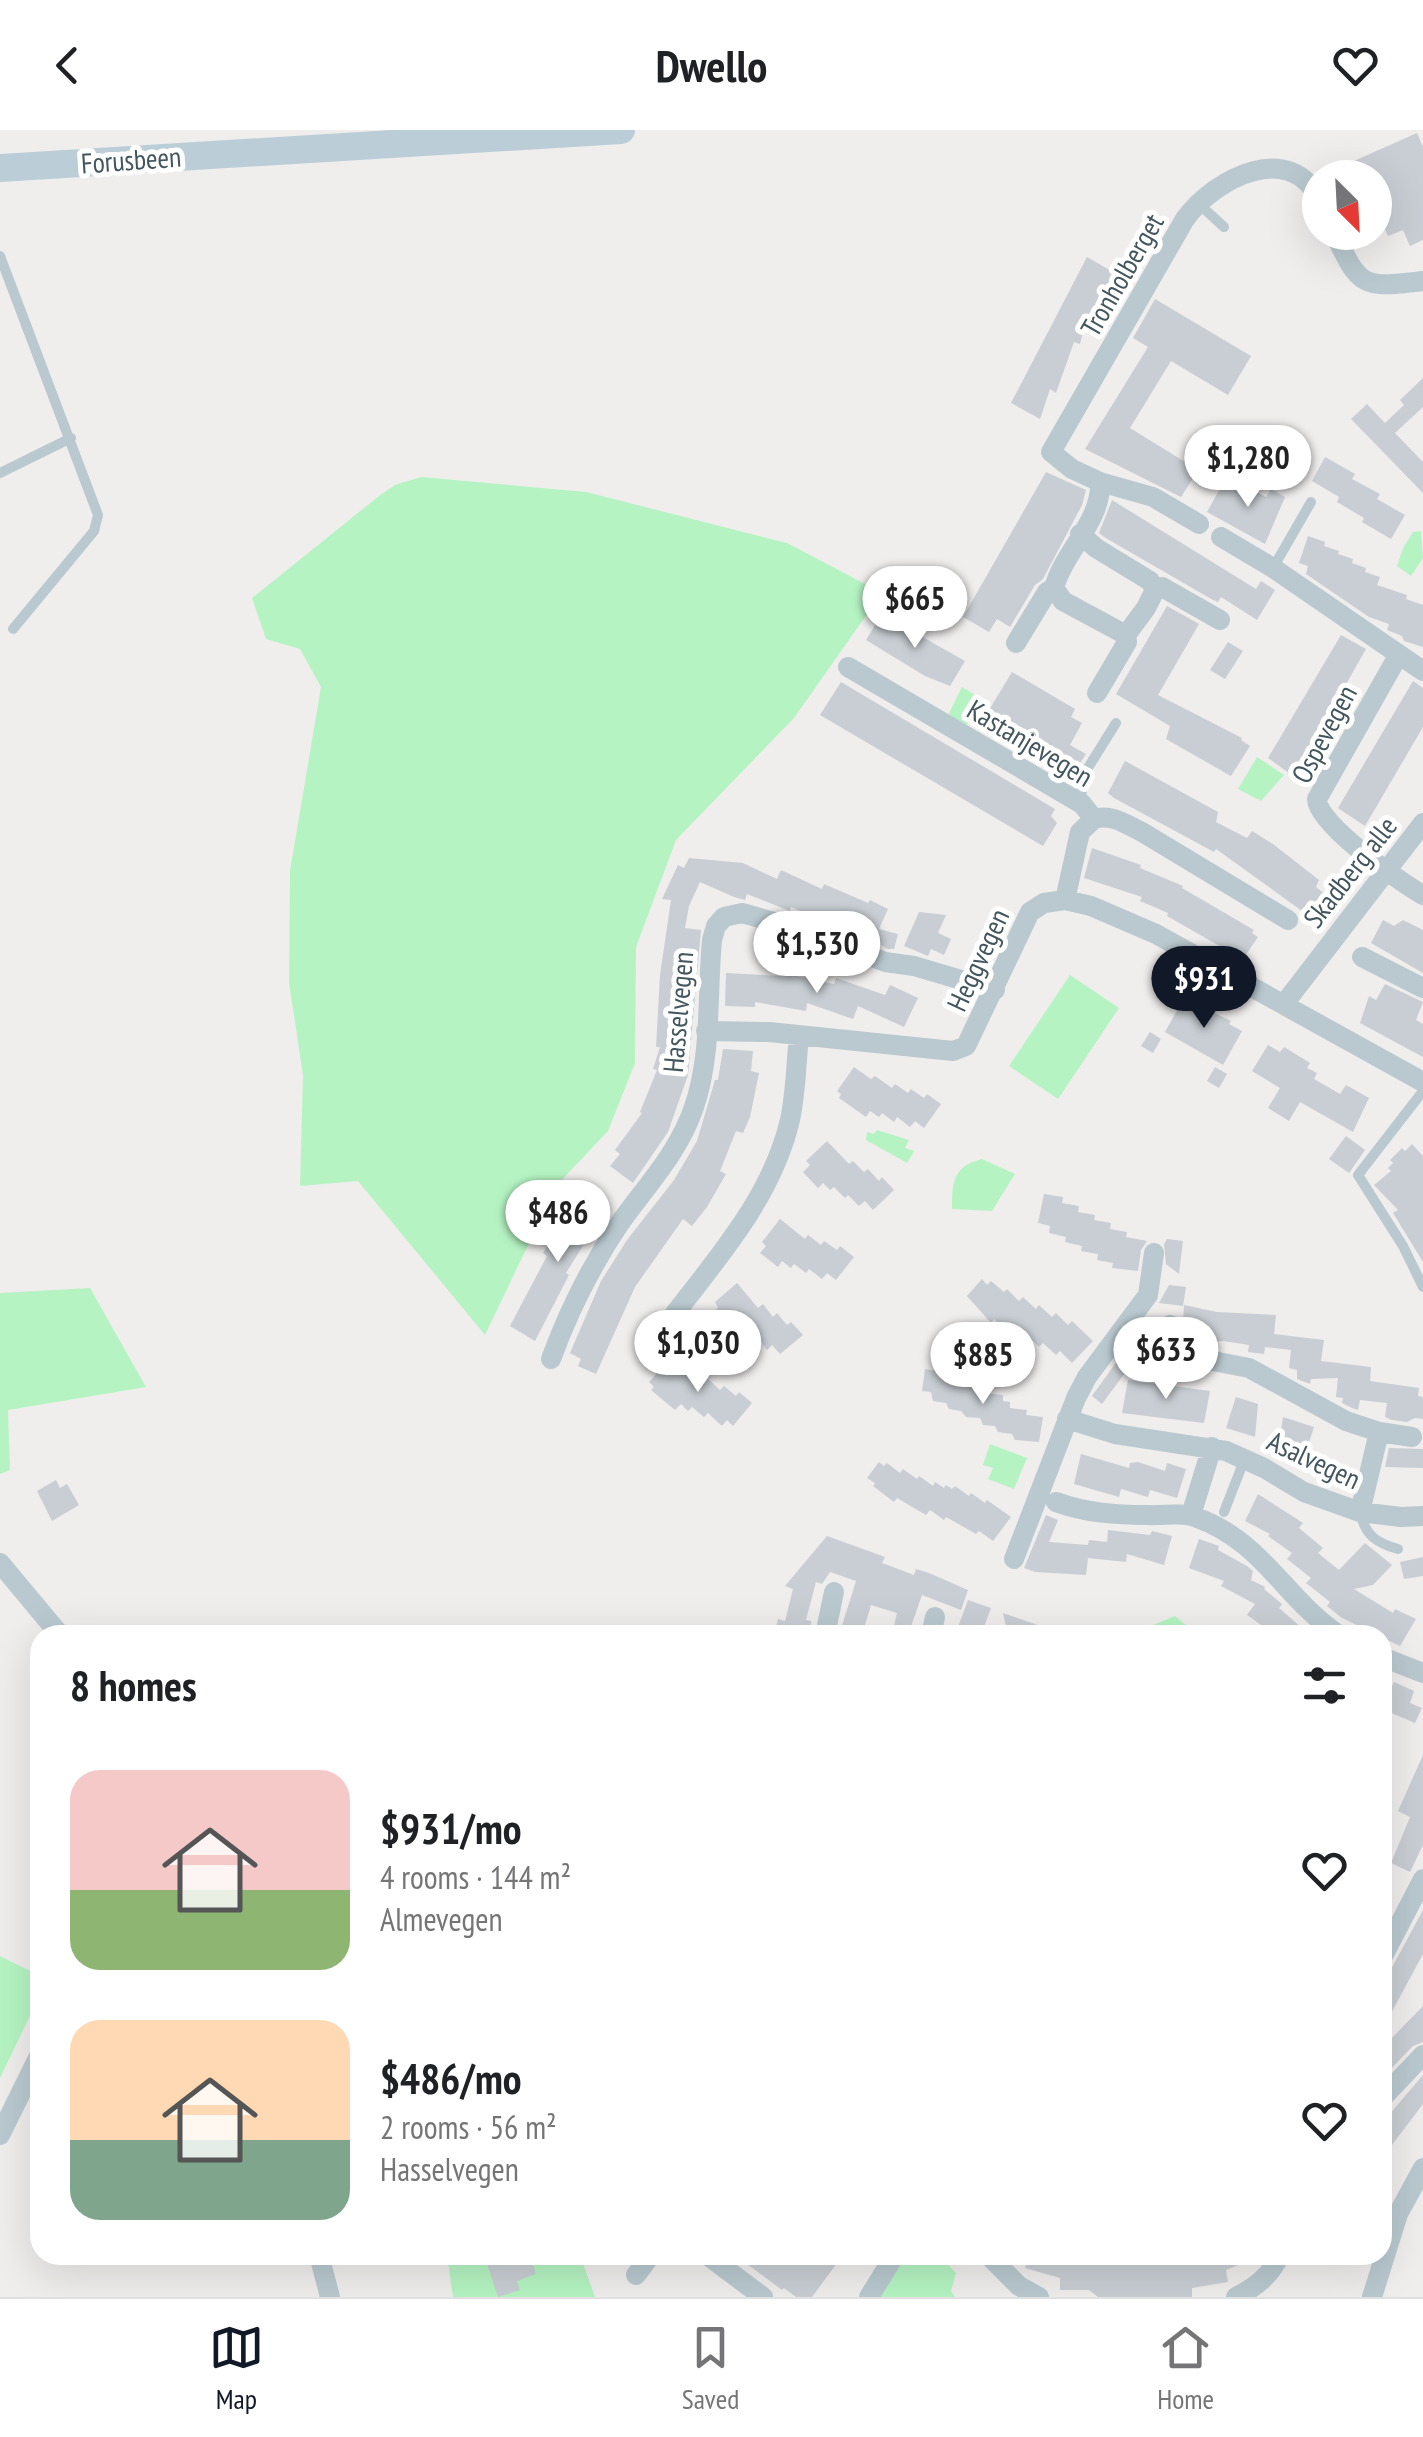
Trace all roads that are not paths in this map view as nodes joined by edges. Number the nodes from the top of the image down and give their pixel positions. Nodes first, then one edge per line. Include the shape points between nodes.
1 (620, 130) edge
2 (0, 168) edge
3 (1302, 177) edge
4 (1197, 202) junction
5 (1224, 227) dead end
6 (1342, 250) edge
7 (0, 256) edge
8 (1423, 281) edge
9 (71, 438) junction
10 (0, 472) edge
11 (1100, 482) junction
12 (1312, 502) dead end
13 (1198, 524) dead end
14 (1080, 534) junction
15 (1221, 537) dead end
16 (1273, 568) junction
17 (1054, 588) junction
18 (1155, 590) junction
19 (1220, 620) dead end
20 (14, 630) dead end
21 (1126, 635) junction
22 (1016, 643) dead end
23 (1398, 656) junction
24 (848, 667) dead end
25 (1423, 672) edge
26 (1097, 693) dead end
27 (1116, 723) dead end
28 (1088, 811) junction
29 (1423, 823) edge
30 (1387, 872) junction
31 (1423, 895) edge
32 (1065, 900) junction
33 (1288, 920) dead end
34 (1362, 958) dead end
35 (1423, 988) edge
36 (996, 990) junction
37 (1284, 1004) junction
38 (706, 1031) junction
39 (799, 1036) junction
40 (1423, 1082) edge
41 (1423, 1091) edge
42 (1154, 1252) dead end
43 (1423, 1287) edge
44 (673, 1316) dead end
45 (1170, 1325) dead end
46 (550, 1359) dead end
47 (1067, 1418) junction
48 (1380, 1432) junction
49 (1412, 1437) dead end
50 (1212, 1447) junction
51 (1245, 1458) junction
52 (1056, 1502) dead end
53 (1224, 1512) dead end
54 (1360, 1512) junction
55 (1191, 1515) junction
56 (1423, 1516) edge
57 (1398, 1549) dead end
58 (1014, 1559) dead end
59 (0, 1562) edge
60 (834, 1592) dead end
61 (52, 1625) edge
62 (826, 1625) edge
63 (1327, 1625) edge
64 (1392, 1661) edge
65 (1423, 1672) edge
66 (1423, 1879) edge
67 (1392, 1939) edge
68 (1423, 2056) edge
69 (30, 2074) edge
70 (1392, 2088) edge
71 (0, 2135) edge
72 (1423, 2168) edge
73 (1392, 2214) edge
74 (322, 2265) edge
75 (644, 2265) edge
76 (720, 2265) edge
77 (889, 2265) edge
78 (998, 2265) edge
79 (1276, 2265) edge
80 (1379, 2265) edge
81 (636, 2275) dead end
82 (330, 2297) edge
83 (763, 2297) edge
84 (868, 2297) edge
85 (1039, 2297) edge
86 (1236, 2297) edge
87 (1372, 2297) edge

1 - 2 main road, Forusbeen
3 - 4 street, Tronholberget via 1279,169 1236,177
4 - 5 lane
4 - 11 street, Tronholberget via 1052,452
6 - 8 street via 1362,279 1381,286
7 - 9 lane
9 - 10 lane
9 - 20 lane via 98,515 94,532
11 - 13 street, Tronholberget via 1152,497
11 - 14 street via 1095,511
12 - 16 lane
14 - 17 street
14 - 18 street
15 - 16 street
16 - 23 street
17 - 21 street via 1063,601
17 - 22 street
18 - 19 street via 1162,587
18 - 21 street
21 - 26 street
23 - 25 street
23 - 30 street, Ospevegen via 1316,806
24 - 28 street, Kastanjevegen
27 - 28 lane via 1082,779
28 - 32 street
28 - 33 street, Kastanjevegen via 1142,832
29 - 30 street, Skadberg alle
30 - 31 street
30 - 37 street, Skadberg alle
32 - 36 street, Heggvegen via 1030,912
32 - 37 street via 1156,934
34 - 35 street
36 - 38 street, Hasselvegen via 886,962 786,924 732,914 716,926 712,940
36 - 39 street, Heggvegen via 970,1042 952,1052
37 - 40 street
38 - 39 street, Heggvegen
38 - 46 street, Hasselvegen via 687,1126 581,1285
39 - 44 street via 790,1120 772,1174
41 - 43 lane via 1358,1175
42 - 47 street via 1148,1295 1087,1377
45 - 48 street via 1158,1351 1249,1368 1346,1421
47 - 50 street, Asalvegen via 1115,1434
47 - 58 street
48 - 49 street
48 - 54 street
50 - 51 street, Asalvegen
50 - 55 street
51 - 53 lane
51 - 54 street, Asalvegen via 1304,1492
52 - 55 street via 1116,1515
54 - 56 street, Asalvegen
54 - 57 lane via 1370,1536
55 - 63 street via 1259,1554
59 - 61 street
60 - 62 street
64 - 65 street
66 - 67 street
68 - 70 street
69 - 71 street
72 - 73 street
74 - 82 street
75 - 81 street
76 - 83 street
77 - 84 street
78 - 85 street
79 - 86 street
80 - 87 street

